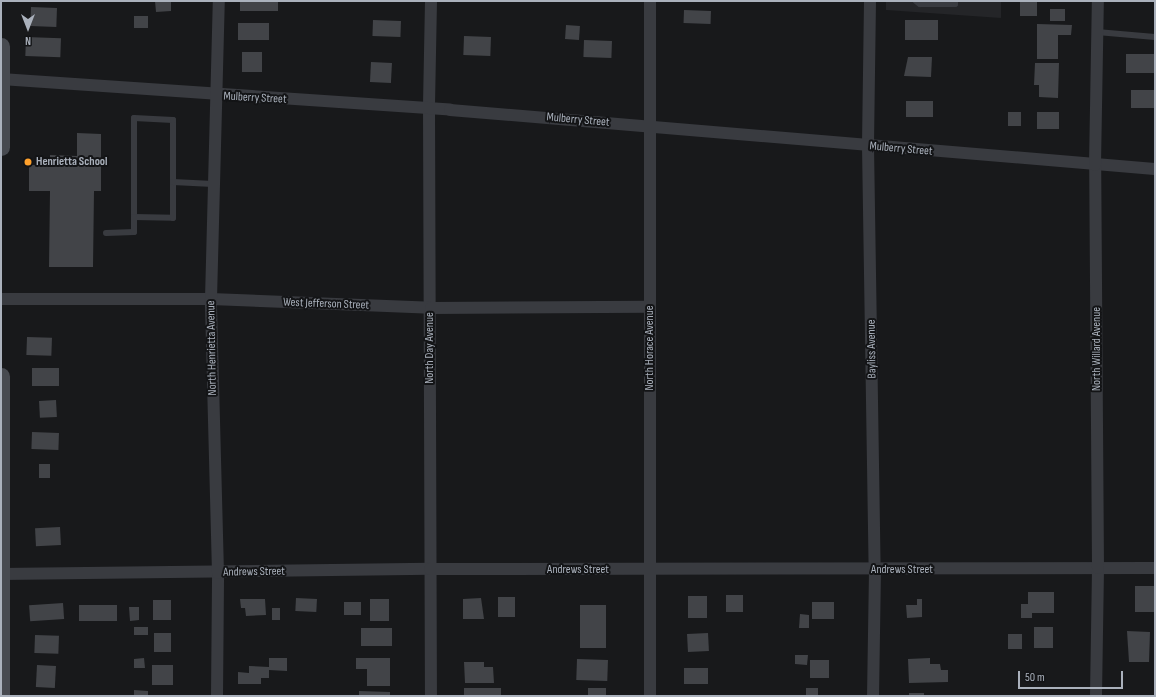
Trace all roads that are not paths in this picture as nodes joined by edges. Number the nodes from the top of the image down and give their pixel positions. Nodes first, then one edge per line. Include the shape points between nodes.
1 (218, 1) edge
2 (431, 1) edge
3 (650, 1) edge
4 (870, 1) edge
5 (916, 1) edge
6 (955, 1) edge
7 (1098, 1) edge
8 (1097, 32) junction
9 (1155, 37) edge
10 (1, 46) edge
11 (1, 79) edge
12 (216, 96) junction
13 (429, 108) junction
14 (650, 126) junction
15 (868, 146) junction
16 (1, 147) edge
17 (1095, 165) junction
18 (1155, 169) edge
19 (173, 182) junction
20 (213, 184) junction
21 (134, 217) junction
22 (106, 233) dead end
23 (1, 299) edge
24 (210, 299) junction
25 (650, 307) junction
26 (431, 308) junction
27 (1, 376) edge
28 (1098, 568) junction
29 (1155, 568) edge
30 (430, 569) junction
31 (650, 570) junction
32 (875, 570) junction
33 (218, 573) junction
34 (2, 574) edge
35 (1, 696) edge
36 (217, 696) edge
37 (431, 696) edge
38 (650, 696) edge
39 (873, 696) edge
40 (1096, 696) edge

1 - 12 street, North Henrietta Avenue
2 - 13 street, North Day Avenue
3 - 14 street, North Horace Avenue
4 - 15 street, Bayliss Avenue
5 - 6 lane via 920,4 955,4
7 - 8 street, North Willard Avenue
8 - 9 lane
8 - 17 street, North Willard Avenue
10 - 11 street
11 - 12 street, Mulberry Street
11 - 16 street
12 - 13 street, Mulberry Street
12 - 20 street, North Henrietta Avenue
13 - 14 street, Mulberry Street
13 - 26 street, North Day Avenue
14 - 15 street, Mulberry Street
14 - 25 street, North Horace Avenue
15 - 17 street, Mulberry Street
15 - 32 street, Bayliss Avenue
17 - 18 street, Mulberry Street
17 - 28 street, North Willard Avenue
19 - 20 lane
19 - 21 lane via 173,218
19 - 21 lane via 173,120 134,118
20 - 24 street, North Henrietta Avenue
21 - 22 lane via 134,232
23 - 24 street, West Jefferson Street
24 - 26 street, West Jefferson Street
24 - 33 street, North Henrietta Avenue
25 - 26 street, West Jefferson Street
25 - 31 street, North Horace Avenue
26 - 30 street, North Day Avenue
27 - 34 street
28 - 29 street, Andrews Street
28 - 32 street, Andrews Street
28 - 40 street, North Willard Avenue
30 - 31 street, Andrews Street
30 - 33 street, Andrews Street
30 - 37 street, North Day Avenue
31 - 32 street, Andrews Street
31 - 38 street, North Horace Avenue
32 - 39 street, Bayliss Avenue
33 - 34 street, Andrews Street
33 - 36 street, North Henrietta Avenue
34 - 35 street

